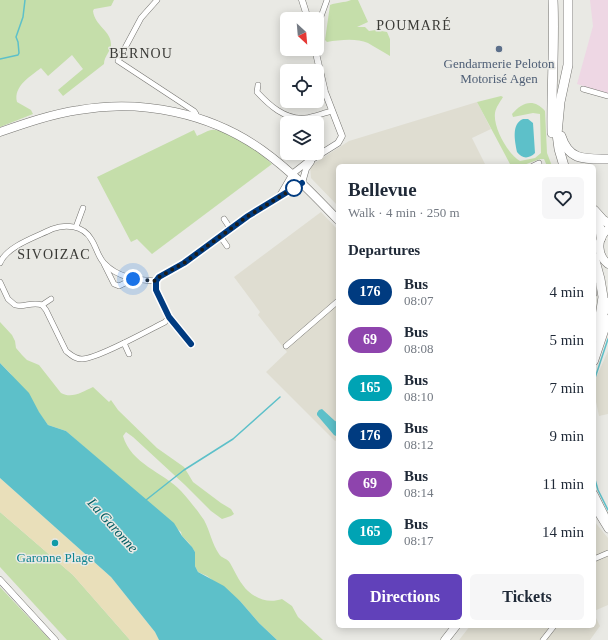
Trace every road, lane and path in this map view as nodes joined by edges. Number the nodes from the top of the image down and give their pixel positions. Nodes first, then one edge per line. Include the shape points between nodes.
1 (157, 0) edge
2 (302, 0) edge
3 (327, 0) edge
4 (553, 0) edge
5 (568, 0) edge
6 (306, 12) edge
7 (323, 12) edge
8 (317, 56) edge
9 (258, 85) dead end
10 (583, 89) dead end
11 (608, 96) edge
12 (332, 111) junction
13 (196, 118) junction
14 (558, 123) junction
15 (0, 132) edge
16 (324, 152) edge
17 (608, 159) edge
18 (313, 160) edge
19 (314, 160) edge
20 (558, 164) edge
21 (563, 164) edge
22 (292, 174) junction
23 (302, 183) junction
24 (278, 198) junction
25 (83, 208) dead end
26 (596, 212) edge
27 (336, 218) edge
28 (224, 219) dead end
29 (596, 221) edge
30 (608, 223) edge
31 (76, 228) junction
32 (230, 228) junction
33 (608, 229) edge
34 (220, 236) junction
35 (601, 238) junction
36 (227, 246) dead end
37 (0, 263) edge
38 (103, 263) junction
39 (596, 264) edge
40 (608, 264) edge
41 (133, 279) junction
42 (156, 281) junction
43 (0, 282) edge
44 (51, 299) dead end
45 (608, 302) edge
46 (336, 303) edge
47 (42, 305) junction
48 (169, 317) junction
49 (608, 320) edge
50 (598, 328) junction
51 (596, 334) edge
52 (124, 342) junction
53 (191, 344) dead end
54 (286, 346) dead end
55 (130, 354) dead end
56 (596, 355) edge
57 (596, 498) edge
58 (596, 509) edge
59 (608, 522) edge
60 (608, 530) edge
61 (608, 553) edge
62 (596, 558) edge
63 (0, 580) edge
64 (454, 628) edge
65 (457, 628) edge
66 (552, 628) edge
67 (55, 640) edge
68 (445, 640) edge
69 (448, 640) edge
70 (543, 640) edge

1 - 13 street via 141,18 118,61 194,111
2 - 6 street
3 - 7 street
4 - 20 highway via 552,134
5 - 14 highway via 568,65
8 - 12 street
9 - 12 street via 257,92 260,96 276,110 288,116 303,119
10 - 11 street
12 - 16 street via 342,134 338,143
13 - 15 main road via 159,110 108,107 53,115
13 - 22 main road via 250,142
14 - 17 highway via 563,142 572,153 584,159
14 - 21 highway via 557,134
18 - 22 street
19 - 23 street via 306,169
22 - 23 main road
22 - 24 street
23 - 24 street
23 - 27 main road
24 - 32 street
25 - 31 street
26 - 30 highway
28 - 32 street
29 - 35 highway
31 - 37 street via 64,226 52,229 13,248 6,253
31 - 38 street via 91,237
32 - 34 street
33 - 35 main road
34 - 36 street
34 - 42 street
35 - 40 main road via 599,250
38 - 41 street
38 - 41 street via 114,284 119,286
39 - 50 highway via 603,297
41 - 42 street
42 - 48 street via 156,290
43 - 47 street via 8,299 15,305
44 - 47 street
45 - 50 main road
46 - 54 street
47 - 52 street via 66,351 76,358 88,358
48 - 52 street
48 - 53 street
49 - 56 main road
50 - 51 main road
52 - 55 street
57 - 59 main road
58 - 60 main road
61 - 62 street
63 - 67 street
64 - 68 main road
65 - 69 main road
66 - 70 street

